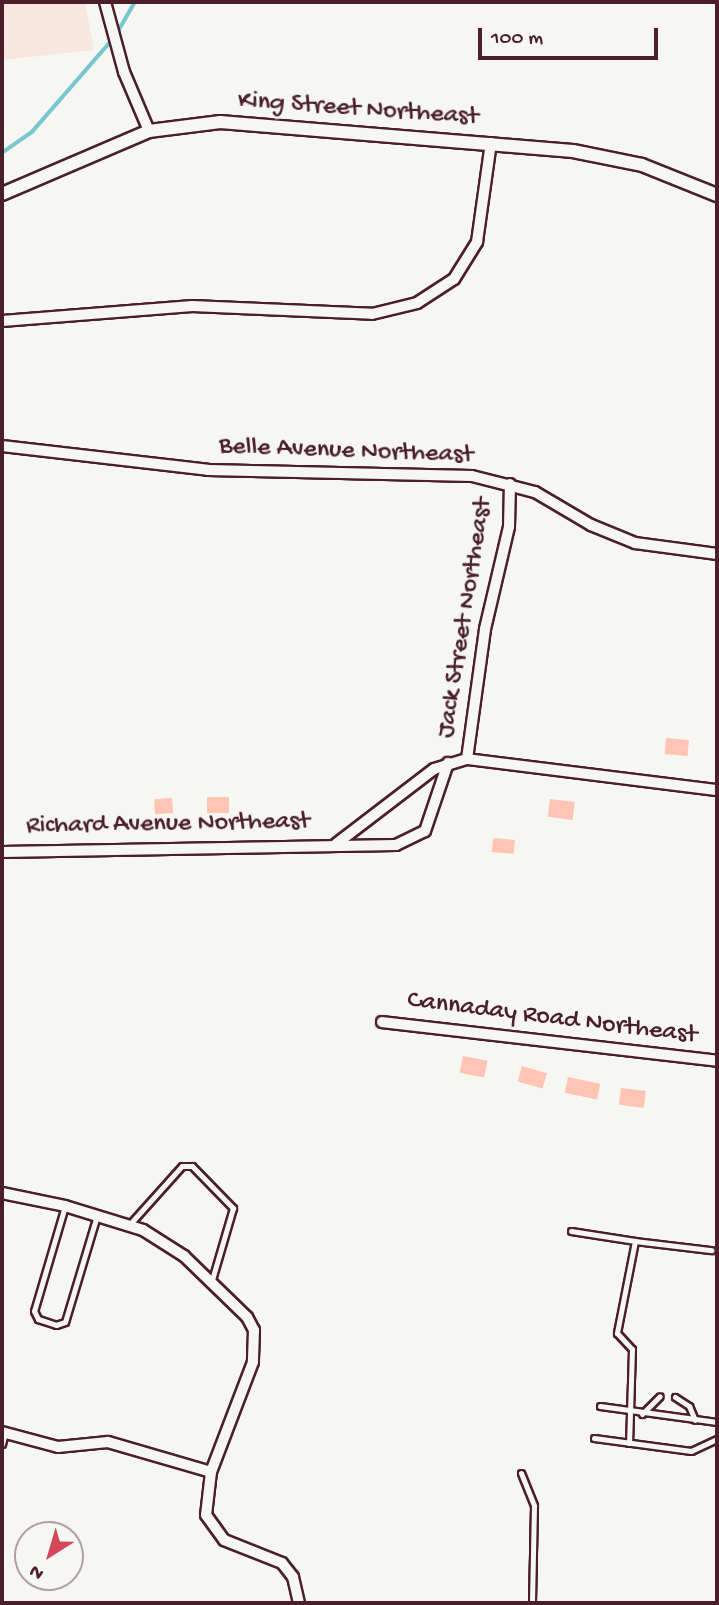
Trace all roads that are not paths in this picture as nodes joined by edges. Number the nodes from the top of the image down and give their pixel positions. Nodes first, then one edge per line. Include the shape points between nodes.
1 (105, 2) edge
2 (149, 131) junction
3 (491, 143) junction
4 (2, 194) edge
5 (717, 195) edge
6 (2, 321) edge
7 (2, 446) edge
8 (510, 484) junction
9 (717, 554) edge
10 (467, 759) junction
11 (448, 763) junction
12 (717, 790) edge
13 (418, 837) joint
14 (336, 845) junction
15 (2, 852) edge
16 (382, 1022) dead end
17 (717, 1061) edge
18 (2, 1193) edge
19 (65, 1206) junction
20 (97, 1215) junction
21 (129, 1225) junction
22 (571, 1231) dead end
23 (635, 1241) junction
24 (711, 1250) dead end
25 (212, 1280) junction
26 (660, 1396) dead end
27 (676, 1397) dead end
28 (600, 1406) dead end
29 (633, 1413) junction
30 (642, 1414) junction
31 (695, 1420) junction
32 (717, 1422) edge
33 (3, 1436) edge
34 (594, 1438) dead end
35 (717, 1439) edge
36 (629, 1443) junction
37 (211, 1472) junction
38 (521, 1473) dead end
39 (299, 1603) edge
40 (532, 1603) edge

1 - 2 street
2 - 3 street, King Street Northeast via 220,122
2 - 4 street, King Street Northeast
3 - 5 street, King Street Northeast via 608,157 659,171
3 - 6 street via 477,242 454,279 417,303 372,314 192,306
7 - 8 street, Belle Avenue Northeast via 134,465 439,472
8 - 9 street, Belle Avenue Northeast via 535,492 623,539
8 - 10 street, Jack Street Northeast via 509,527 485,629
10 - 11 street, Richard Avenue Northeast
10 - 12 street, Richard Avenue Northeast
11 - 13 street, Jack Street Northeast via 428,826
11 - 14 street, Richard Avenue Northeast
13 - 14 street, Richard Avenue Northeast via 396,845
14 - 15 street, Richard Avenue Northeast
16 - 17 street, Cannaday Road Northeast
18 - 19 street
19 - 20 street
19 - 20 lane via 34,1311 38,1319 56,1325 65,1322
20 - 21 street
21 - 25 street via 164,1242
21 - 25 lane via 182,1166 192,1166 233,1208
22 - 23 lane
23 - 24 lane
23 - 29 lane via 617,1333 632,1349
25 - 37 street via 247,1317 255,1347 252,1369
26 - 30 lane
27 - 31 lane via 689,1406
28 - 29 lane
29 - 30 lane
29 - 36 lane
30 - 31 lane
31 - 32 lane
33 - 37 street via 58,1447 108,1442
34 - 36 lane
35 - 36 lane via 691,1451
37 - 39 street via 205,1504 210,1525 224,1540 282,1563 293,1577
38 - 40 lane via 534,1506

